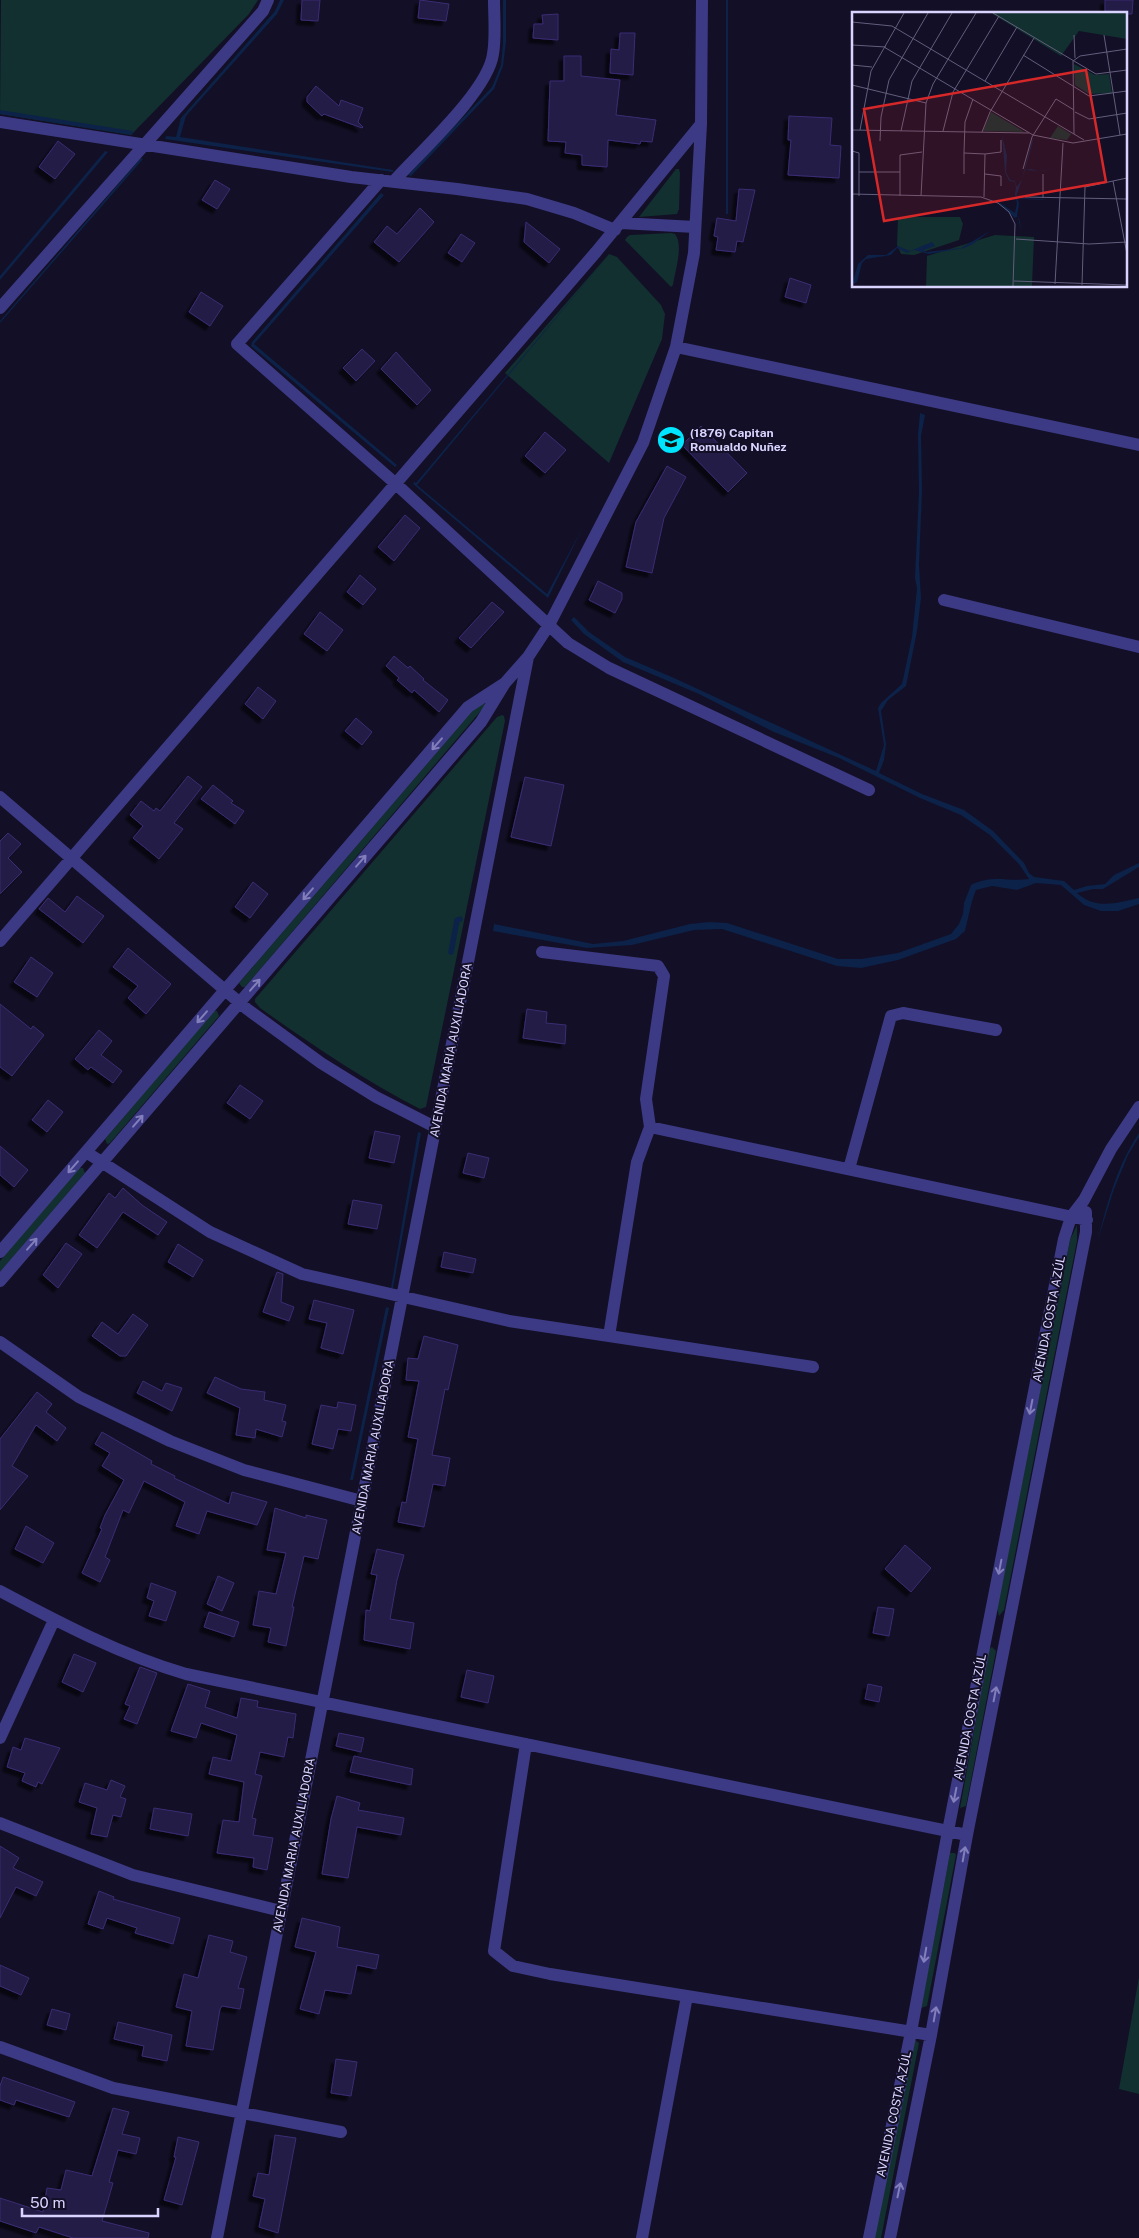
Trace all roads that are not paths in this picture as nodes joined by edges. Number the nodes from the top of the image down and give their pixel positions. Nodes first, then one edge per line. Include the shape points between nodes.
1 (268, 0) edge
2 (494, 0) edge
3 (702, 0) edge
4 (0, 122) edge
5 (701, 124) junction
6 (145, 144) junction
7 (388, 181) junction
8 (618, 226) junction
9 (695, 227) junction
10 (0, 308) edge
11 (676, 347) junction
12 (1139, 445) edge
13 (396, 484) junction
14 (944, 600) dead end
15 (549, 625) junction
16 (1139, 647) edge
17 (528, 656) junction
18 (505, 683) junction
19 (869, 790) dead end
20 (0, 796) edge
21 (72, 858) junction
22 (0, 941) edge
23 (542, 952) dead end
24 (225, 990) junction
25 (240, 1003) junction
26 (996, 1030) dead end
27 (1139, 1107) edge
28 (650, 1127) junction
29 (435, 1128) junction
30 (86, 1152) junction
31 (102, 1163) junction
32 (850, 1169) junction
33 (1084, 1200) junction
34 (1071, 1217) junction
35 (1087, 1220) junction
36 (0, 1252) edge
37 (0, 1281) edge
38 (402, 1298) junction
39 (609, 1336) junction
40 (0, 1342) edge
41 (813, 1367) dead end
42 (362, 1501) junction
43 (0, 1591) edge
44 (54, 1620) junction
45 (987, 1630) junction
46 (1007, 1634) junction
47 (322, 1702) junction
48 (0, 1738) edge
49 (526, 1744) junction
50 (0, 1823) edge
51 (948, 1831) junction
52 (967, 1835) junction
53 (281, 1910) junction
54 (687, 1996) junction
55 (911, 2032) junction
56 (931, 2035) junction
57 (0, 2047) edge
58 (242, 2112) junction
59 (341, 2132) dead end
60 (217, 2238) edge
61 (642, 2238) edge
62 (869, 2238) edge
63 (890, 2238) edge

1 - 6 street via 262,11
2 - 7 street via 494,55 486,77 474,95
3 - 5 street
4 - 6 street
5 - 8 street
5 - 9 street
6 - 7 street
6 - 10 street
7 - 8 street via 527,199
7 - 13 street via 237,344
8 - 9 street
8 - 13 street
9 - 11 street via 694,252
11 - 12 street
11 - 15 street via 643,443
13 - 15 street
13 - 21 street
14 - 16 street
15 - 17 street
15 - 19 street via 568,643 609,668
17 - 18 street
17 - 29 street, AVENIDA MARIA AUXILIADORA
18 -> 24 street via 468,707
25 -> 18 street via 481,722
20 - 21 street
21 - 22 street
21 - 24 street
23 - 28 street via 658,966 664,976 646,1099
24 - 25 street
24 -> 30 street
25 - 29 street via 321,1063 376,1098
31 -> 25 street
26 - 32 street via 904,1013 891,1016
27 - 33 street, AVENIDA COSTA AZÚL via 1111,1149
28 - 32 street
28 - 39 street via 637,1162
29 - 38 street, AVENIDA MARIA AUXILIADORA
30 - 31 street
30 -> 36 street
37 -> 31 street
31 - 38 street via 210,1232 262,1258 302,1274
32 - 34 street
33 - 34 street, AVENIDA COSTA AZÚL
33 - 35 street, AVENIDA COSTA AZÚL
34 - 35 street
34 -> 45 street, AVENIDA COSTA AZÚL
35 - 46 street, AVENIDA COSTA AZÚL
38 - 39 street via 509,1321
38 - 42 street, AVENIDA MARIA AUXILIADORA
39 - 41 street
40 - 42 street via 79,1397 170,1441 244,1470
42 - 47 street, AVENIDA MARIA AUXILIADORA
43 - 44 street
44 - 47 street via 155,1665
44 - 48 street
45 - 46 street
45 -> 51 street, AVENIDA COSTA AZÚL
52 -> 46 street, AVENIDA COSTA AZÚL
47 - 49 street
47 - 53 street, AVENIDA MARIA AUXILIADORA
49 - 51 street
49 - 54 street via 494,1951 514,1966
50 - 53 street via 133,1875
51 - 52 street
51 -> 55 street, AVENIDA COSTA AZÚL
56 -> 52 street, AVENIDA COSTA AZÚL
53 - 58 street, AVENIDA MARIA AUXILIADORA
54 - 55 street
54 - 61 street
55 - 56 street
55 - 62 street, AVENIDA COSTA AZÚL
63 -> 56 street, AVENIDA COSTA AZÚL
57 - 58 street via 113,2088
58 - 59 street
58 - 60 street, AVENIDA MARIA AUXILIADORA

